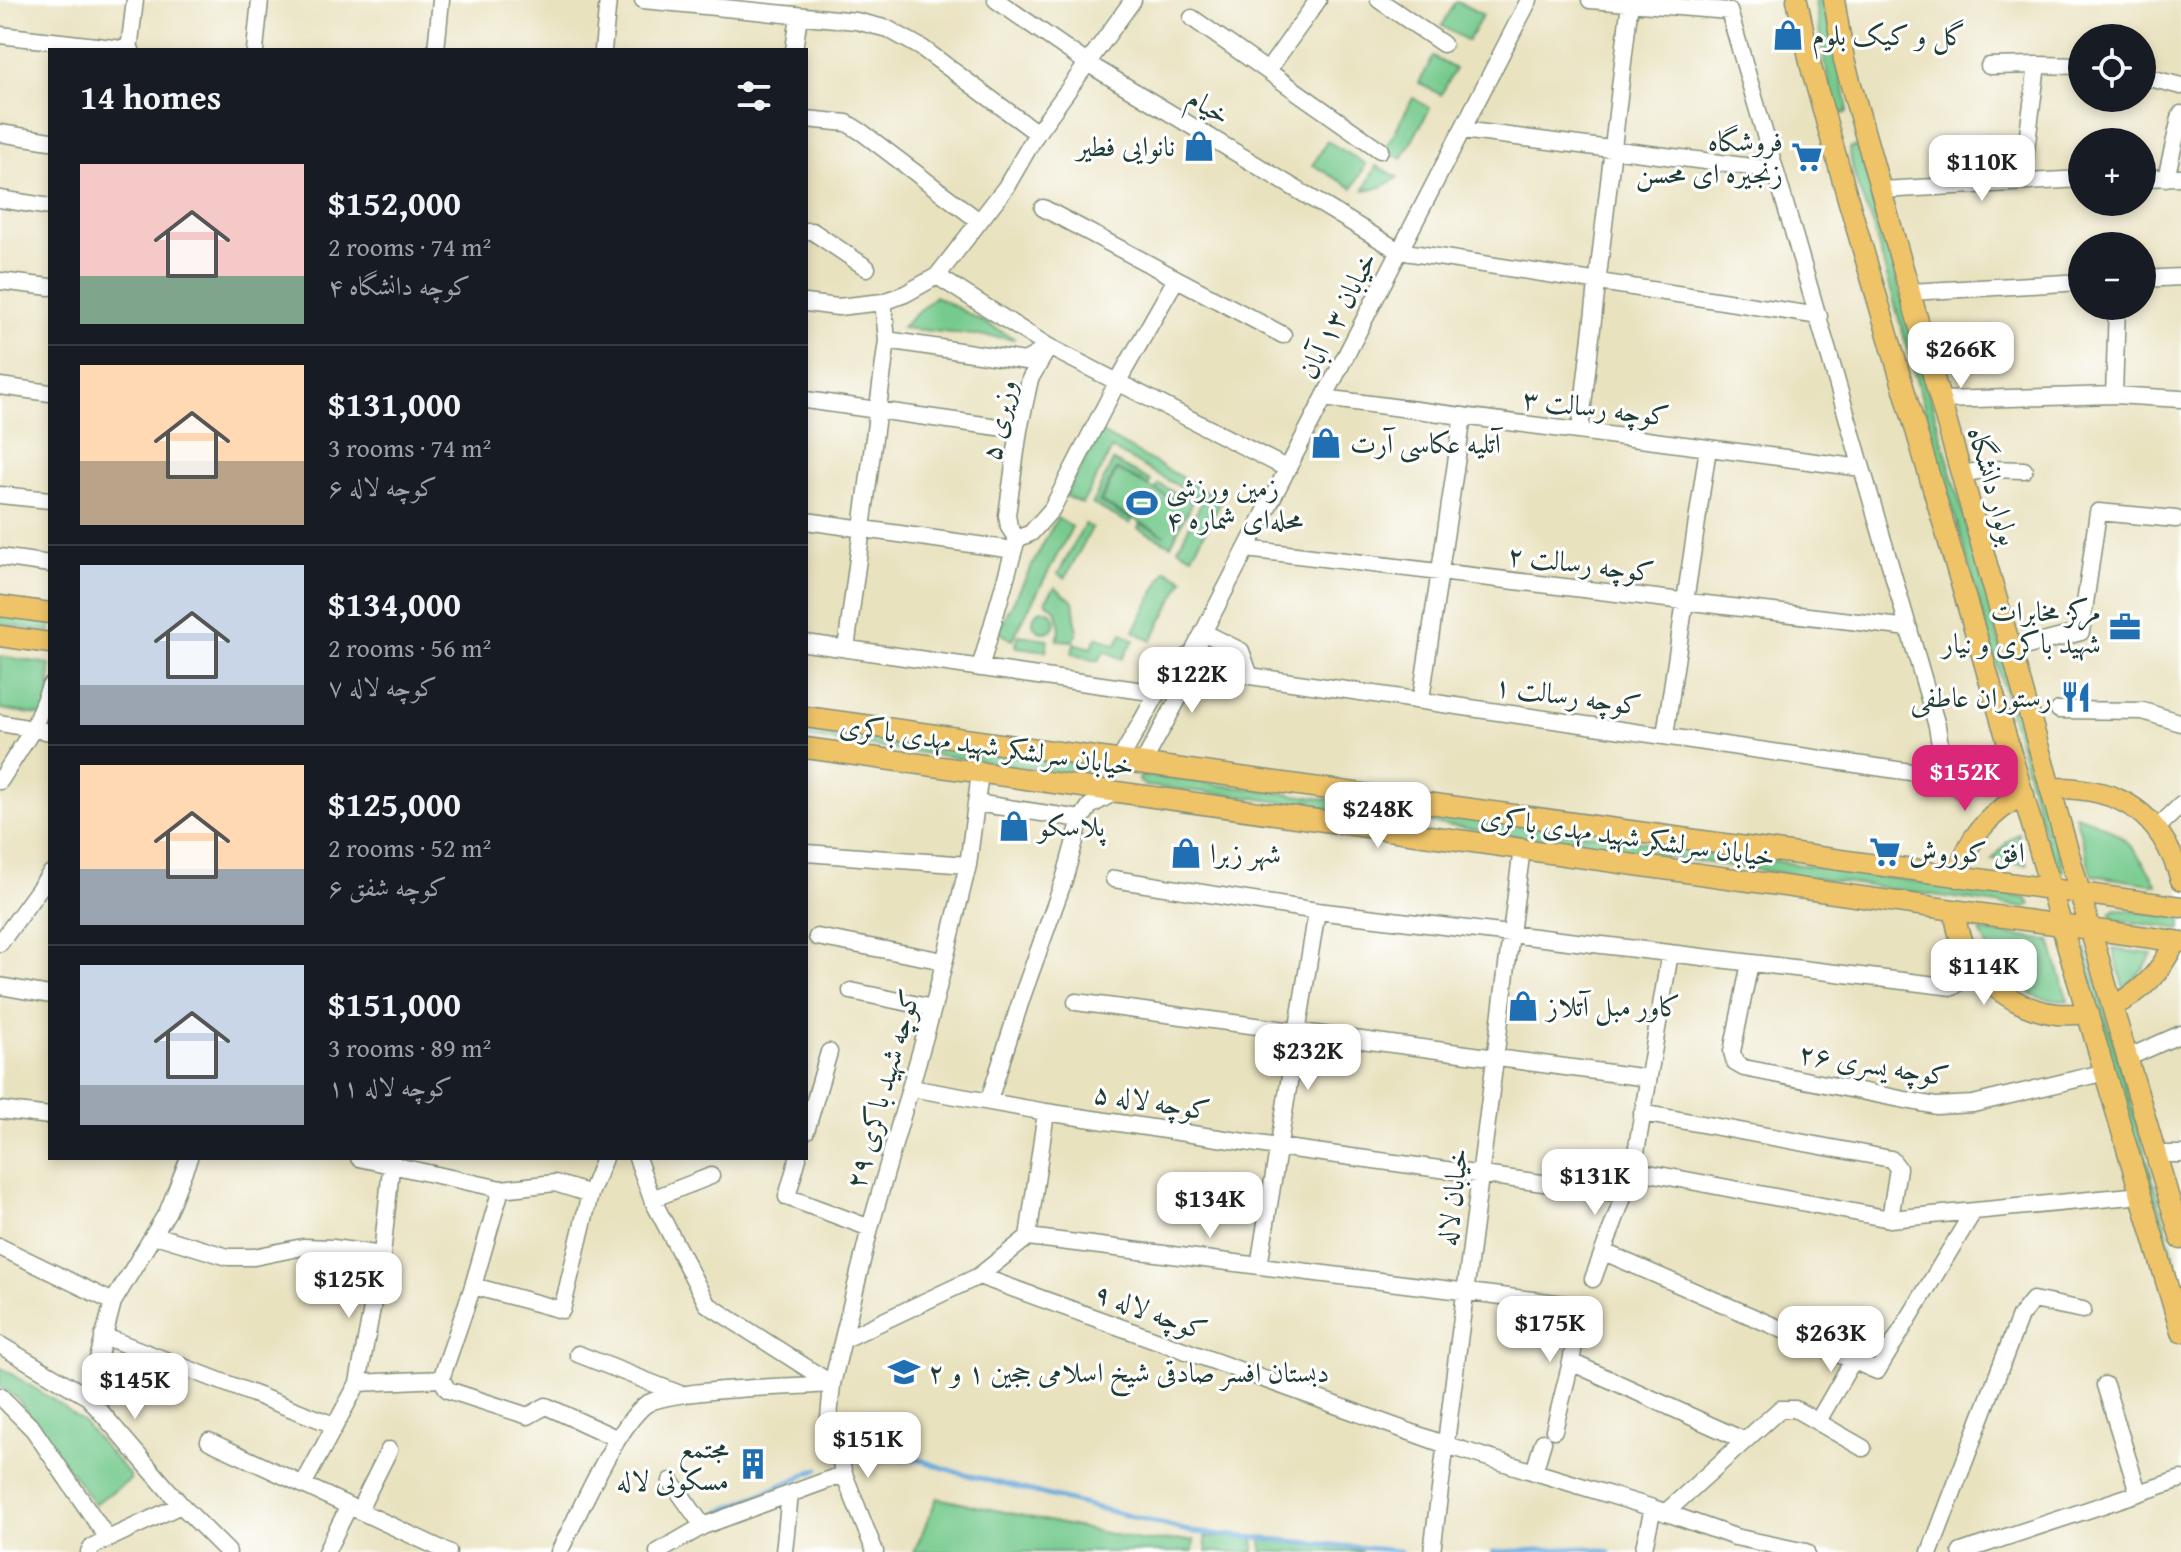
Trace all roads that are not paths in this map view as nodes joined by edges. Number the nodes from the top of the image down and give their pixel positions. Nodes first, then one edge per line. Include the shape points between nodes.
1 (135, 0) edge
2 (260, 0) edge
3 (441, 0) edge
4 (608, 0) edge
5 (643, 0) edge
6 (996, 0) edge
7 (1133, 0) edge
8 (1318, 0) edge
9 (1379, 0) edge
10 (1529, 0) edge
11 (1590, 0) edge
12 (1797, 0) edge
13 (1834, 0) edge
14 (1630, 2) junction
15 (799, 16) junction
16 (1192, 18) dead end
17 (0, 35) edge
18 (1443, 44) dead end
19 (113, 48) edge
20 (130, 48) edge
21 (255, 48) edge
22 (436, 48) edge
23 (603, 48) edge
24 (794, 48) edge
25 (1087, 63) junction
26 (2037, 65) junction
27 (1989, 66) dead end
28 (2068, 66) edge
29 (1268, 70) junction
30 (2156, 80) edge
31 (2181, 86) edge
32 (2181, 114) edge
33 (808, 119) edge
34 (1462, 130) junction
35 (0, 133) edge
36 (1037, 133) junction
37 (1865, 136) junction
38 (48, 141) edge
39 (1833, 145) junction
40 (1613, 149) junction
41 (1380, 150) dead end
42 (1775, 170) junction
43 (2173, 178) edge
44 (2068, 179) edge
45 (2022, 181) junction
46 (1881, 190) junction
47 (0, 199) edge
48 (48, 207) edge
49 (1043, 208) dead end
50 (979, 221) junction
51 (808, 231) edge
52 (1399, 251) junction
53 (867, 268) dead end
54 (937, 276) junction
55 (2181, 277) edge
56 (2156, 278) edge
57 (1176, 279) junction
58 (0, 281) edge
59 (1597, 282) junction
60 (2068, 283) edge
61 (48, 287) edge
62 (1910, 292) junction
63 (883, 302) junction
64 (808, 303) edge
65 (1819, 316) junction
66 (2117, 320) edge
67 (1283, 335) dead end
68 (887, 340) junction
69 (1049, 347) junction
70 (1118, 381) junction
71 (0, 386) edge
72 (48, 393) edge
73 (2114, 395) junction
74 (1324, 398) junction
75 (2181, 399) edge
76 (808, 400) edge
77 (1941, 400) junction
78 (878, 410) junction
79 (1463, 416) junction
80 (1019, 430) junction
81 (1580, 431) junction
82 (1708, 448) junction
83 (1862, 468) junction
84 (1288, 469) junction
85 (2024, 470) dead end
86 (1962, 474) junction
87 (0, 495) edge
88 (48, 500) edge
89 (2176, 519) dead end
90 (808, 521) edge
91 (862, 529) junction
92 (1016, 545) junction
93 (1246, 549) junction
94 (0, 557) edge
95 (48, 564) edge
96 (1440, 572) junction
97 (1685, 602) junction
98 (0, 606) edge
99 (48, 613) edge
100 (1909, 628) junction
101 (1203, 632) junction
102 (0, 636) edge
103 (48, 643) edge
104 (808, 643) edge
105 (846, 649) junction
106 (2012, 650) junction
107 (1192, 654) junction
108 (980, 668) junction
109 (48, 691) edge
110 (1158, 693) junction
111 (1421, 699) junction
112 (2059, 710) dead end
113 (808, 717) edge
114 (0, 723) edge
115 (2181, 723) edge
116 (33, 729) junction
117 (48, 732) edge
118 (1665, 735) junction
119 (808, 748) edge
120 (2012, 754) junction
121 (1120, 760) junction
122 (1143, 763) junction
123 (980, 773) junction
124 (1945, 777) junction
125 (0, 781) edge
126 (2050, 788) junction
127 (1115, 792) junction
128 (2024, 795) junction
129 (976, 803) junction
130 (2181, 805) edge
131 (1081, 819) junction
132 (2157, 828) junction
133 (1522, 848) junction
134 (808, 853) edge
135 (968, 865) junction
136 (48, 877) edge
137 (1958, 877) junction
138 (1114, 879) dead end
139 (2181, 880) edge
140 (2052, 890) junction
141 (2081, 893) junction
142 (2181, 907) edge
143 (1317, 911) junction
144 (1955, 911) junction
145 (2062, 925) junction
146 (2090, 929) junction
147 (1512, 934) junction
148 (817, 937) dead end
149 (2178, 941) edge
150 (0, 943) edge
151 (1670, 953) junction
152 (944, 961) junction
153 (1750, 963) junction
154 (1977, 968) junction
155 (0, 986) edge
156 (851, 991) dead end
157 (48, 995) edge
158 (1076, 1002) dead end
159 (2112, 1006) junction
160 (933, 1008) junction
161 (2088, 1013) junction
162 (1297, 1033) junction
163 (2181, 1034) edge
164 (829, 1052) dead end
165 (1496, 1058) junction
166 (2127, 1058) junction
167 (2106, 1072) junction
168 (1648, 1078) junction
169 (911, 1088) junction
170 (989, 1100) junction
171 (0, 1110) edge
172 (1046, 1112) junction
173 (1642, 1113) junction
174 (48, 1116) edge
175 (808, 1124) edge
176 (1278, 1147) junction
177 (2156, 1154) junction
178 (2181, 1154) edge
179 (188, 1160) edge
180 (603, 1160) edge
181 (638, 1160) edge
182 (797, 1160) edge
183 (391, 1161) edge
184 (1633, 1170) junction
185 (1481, 1174) junction
186 (711, 1176) dead end
187 (501, 1189) junction
188 (590, 1194) junction
189 (1623, 1194) junction
190 (2142, 1195) junction
191 (652, 1199) junction
192 (1973, 1212) junction
193 (1890, 1219) junction
194 (870, 1228) junction
195 (155, 1235) junction
196 (1028, 1237) junction
197 (2181, 1239) edge
198 (0, 1247) edge
199 (1604, 1252) junction
200 (382, 1255) junction
201 (1259, 1266) junction
202 (979, 1276) junction
203 (1593, 1279) dead end
204 (473, 1286) junction
205 (1466, 1291) junction
206 (113, 1302) junction
207 (2083, 1310) dead end
208 (2181, 1332) edge
209 (103, 1336) junction
210 (843, 1340) junction
211 (0, 1345) edge
212 (578, 1354) dead end
213 (1571, 1362) junction
214 (1852, 1362) junction
215 (441, 1379) junction
216 (358, 1383) junction
217 (832, 1384) junction
218 (2105, 1385) dead end
219 (680, 1394) junction
220 (0, 1396) edge
221 (88, 1397) junction
222 (1818, 1421) junction
223 (334, 1425) junction
224 (618, 1439) junction
225 (1743, 1440) junction
226 (209, 1441) dead end
227 (1446, 1445) junction
228 (1863, 1448) dead end
229 (389, 1450) dead end
230 (1534, 1472) junction
231 (844, 1474) junction
232 (2181, 1479) edge
233 (671, 1481) dead end
234 (304, 1483) junction
235 (2138, 1492) junction
236 (790, 1494) junction
237 (181, 1505) junction
238 (354, 1508) junction
239 (1659, 1510) junction
240 (703, 1526) junction
241 (108, 1539) junction
242 (89, 1552) edge
243 (228, 1552) edge
244 (326, 1552) edge
245 (448, 1552) edge
246 (559, 1552) edge
247 (658, 1552) edge
248 (784, 1552) edge
249 (875, 1552) edge
250 (1432, 1552) edge
251 (1643, 1552) edge
252 (1806, 1552) edge
253 (1930, 1552) edge
254 (1961, 1552) edge

1 - 20 street
2 - 21 street
3 - 22 street
4 - 23 street
5 - 15 street
6 - 25 street, خیام
7 - 25 street
8 - 29 street
9 - 18 street
10 - 34 street, خیابان ۱۳ آبان
11 - 14 street
12 - 39 main road, بولوار دانشگاه
13 - 37 main road, بولوار دانشگاه
14 - 40 street
14 - 42 street via 1729,11
15 - 24 street
15 - 36 street via 888,29
16 - 29 street
17 - 19 street
25 - 36 street
25 - 52 street, خیام
26 - 27 street
26 - 28 street
26 - 45 street
29 - 41 street
30 - 31 street
32 - 43 street
33 - 50 street via 847,123
34 - 40 street
34 - 52 street, خیابان ۱۳ آبان
35 - 38 street
36 - 50 street
37 - 39 main road
37 - 46 main road, بولوار دانشگاه
39 - 120 main road, بولوار دانشگاه
40 - 42 street
40 - 59 street
42 - 65 street
44 - 45 street
45 - 46 street
46 - 62 main road, بولوار دانشگاه
47 - 48 street
49 - 57 street
50 - 54 street
51 - 53 street
52 - 59 street
52 - 74 street, خیابان ۱۳ آبان
54 - 63 street
54 - 69 street
55 - 56 street
57 - 67 street
57 - 70 street
58 - 61 street
59 - 65 street
59 - 81 street
60 - 62 street
62 - 77 main road, بولوار دانشگاه
63 - 64 street via 838,307
63 - 68 street
65 - 83 street
66 - 73 street
68 - 69 street, وزیری ۵ via 1025,361
68 - 78 street
69 - 70 street
69 - 80 street, وزیری ۵ via 1030,379
70 - 84 street
70 - 92 street via 1052,509
71 - 72 street
73 - 75 street
73 - 77 street
74 - 79 street, کوچه رسالت ۳
74 - 84 street, خیابان ۱۳ آبان
76 - 78 street
77 - 86 main road, بولوار دانشگاه
78 - 80 street
78 - 91 street
79 - 81 street, کوچه رسالت ۳
79 - 96 street
80 - 92 street, وزیری ۵ via 1007,515
81 - 82 street, کوچه رسالت ۳
82 - 83 street, کوچه رسالت ۳
82 - 97 street
83 - 100 street
84 - 93 street, خیابان ۱۳ آبان
85 - 86 street
86 - 106 main road, بولوار دانشگاه
87 - 88 street
89 - 106 street via 2098,512 2081,632
90 - 91 street
91 - 92 street
91 - 105 street
92 - 108 street, وزیری ۵
93 - 96 street, کوچه رسالت ۲
93 - 101 street, خیابان ۱۳ آبان
94 - 95 street
96 - 97 street, کوچه رسالت ۲
96 - 111 street
97 - 100 street, کوچه رسالت ۲
97 - 118 street
98 - 99 main road
100 - 124 street via 1937,726
101 - 107 street, خیابان ۱۳ آبان
101 - 111 street, کوچه رسالت ۱ via 1241,651 1250,676
102 - 103 main road
104 - 105 street
105 - 108 street
106 - 126 main road, بولوار دانشگاه
107 - 110 street, خیابان ۱۳ آبان via 1175,662
107 - 122 street, خیابان ۱۳ آبان via 1193,672
108 - 110 street
109 - 116 street
110 - 121 street, خیابان ۱۳ آبان
111 - 118 street, کوچه رسالت ۱
112 - 115 street via 2143,711
113 - 121 main road, خیابان سرلشکر شهید مهدی باکری
114 - 116 street
116 - 117 street
116 - 125 street
118 - 124 street, کوچه رسالت ۱
119 - 123 main road, خیابان سرلشکر شهید مهدی باکری
120 - 124 street
120 - 128 main road, بولوار دانشگاه
121 - 122 main road, خیابان سرلشکر شهید مهدی باکری
121 - 127 main road
122 - 127 main road
122 - 137 main road, خیابان سرلشکر شهید مهدی باکری
123 - 127 main road, خیابان سرلشکر شهید مهدی باکری
123 - 129 street, کوچه شهید باکری ۲۹
126 - 132 main road via 2080,787 2109,794
126 - 141 main road, بولوار دانشگاه
127 - 131 street via 1090,806
127 - 133 main road, خیابان سرلشکر شهید مهدی باکری
128 - 137 main road via 1996,812 1976,834
128 - 140 main road, بولوار دانشگاه
129 - 131 street
129 - 135 street, کوچه شهید باکری ۲۹
130 - 132 street
131 - 170 street
132 - 139 main road
133 - 144 main road, خیابان سرلشکر شهید مهدی باکری
133 - 147 street, خیابان لاله
134 - 135 street
135 - 152 street, کوچه شهید باکری ۲۹
136 - 150 street
137 - 140 main road, خیابان سرلشکر شهید مهدی باکری
138 - 143 street
140 - 141 main road, خیابان سرلشکر شهید مهدی باکری
140 - 145 main road, بولوار دانشگاه
141 - 142 main road, خیابان سرلشکر شهید مهدی باکری
141 - 146 main road, بولوار دانشگاه
143 - 147 street
143 - 162 street
144 - 145 main road, خیابان سرلشکر شهید مهدی باکری
144 - 154 main road via 1964,947
145 - 146 main road, خیابان سرلشکر شهید مهدی باکری
145 - 161 main road, بولوار دانشگاه
146 - 149 main road, خیابان سرلشکر شهید مهدی باکری
146 - 159 main road, بولوار دانشگاه
147 - 151 street
147 - 165 street, خیابان لاله
148 - 152 street
149 - 159 main road via 2141,989
151 - 153 street
151 - 168 street
152 - 160 street, کوچه شهید باکری ۲۹
153 - 154 street via 1953,987
153 - 167 street, کوچه یسری ۲۶ via 1732,1052 1735,1063 1744,1068 1936,1106 1973,1104
154 - 161 main road via 1993,986 2028,1007 2057,1014
155 - 157 street
156 - 160 street
158 - 162 street
159 - 166 main road, بولوار دانشگاه
160 - 169 street, کوچه شهید باکری ۲۹
161 - 167 main road, بولوار دانشگاه
162 - 165 street
162 - 176 street
163 - 166 street
164 - 175 street
165 - 168 street
165 - 185 street, خیابان لاله
166 - 177 main road, بولوار دانشگاه
167 - 190 main road, بولوار دانشگاه
168 - 173 street
169 - 170 street, کوچه لاله ۵
169 - 194 street, کوچه شهید باکری ۲۹
170 - 172 street, کوچه لاله ۵
171 - 174 street
172 - 176 street, کوچه لاله ۵
172 - 196 street
173 - 184 street
173 - 193 street via 1891,1159 1898,1168
176 - 185 street, کوچه لاله ۵
176 - 201 street
177 - 178 street
177 - 197 main road, بولوار دانشگاه
179 - 195 street
180 - 188 street
181 - 191 street
182 - 194 street via 787,1197
183 - 187 street
183 - 200 street
184 - 189 street
184 - 193 street
185 - 189 street, کوچه لاله ۵
185 - 205 street, خیابان لاله
186 - 191 street
187 - 188 street via 555,1183
187 - 204 street
188 - 204 street via 562,1310
189 - 199 street
190 - 192 street
190 - 208 main road, بولوار دانشگاه
191 - 217 street via 707,1304
192 - 193 street
192 - 214 street via 1877,1371
194 - 210 street, کوچه شهید باکری ۲۹
195 - 200 street via 228,1257 303,1247
195 - 206 street
196 - 201 street
196 - 202 street
198 - 206 street
199 - 203 street
199 - 214 street
200 - 216 street
201 - 205 street
202 - 210 street
202 - 227 street, کوچه لاله ۹
204 - 215 street
205 - 213 street via 1581,1306
205 - 227 street, خیابان لاله
206 - 209 street
207 - 253 street via 2033,1300 2027,1304
209 - 221 street
209 - 223 street
210 - 217 street, کوچه شهید باکری ۲۹
211 - 221 street
212 - 219 street
213 - 225 street
213 - 230 street
214 - 222 street
215 - 216 street
215 - 224 street via 448,1390 495,1406 528,1416 546,1406
216 - 223 street
217 - 219 street
217 - 231 street, کوچه شهید باکری ۲۹ via 829,1418
218 - 235 street
219 - 224 street via 646,1405
220 - 241 street via 33,1429
221 - 237 street
222 - 225 street via 1795,1409 1780,1409
222 - 228 street
223 - 234 street
224 - 246 street
225 - 239 street
226 - 234 street
227 - 230 street, کوچه لاله ۹
227 - 250 street, خیابان لاله
229 - 238 street
230 - 239 street, کوچه لاله ۹
231 - 236 street
231 - 249 street
232 - 235 street
233 - 240 street
234 - 238 street
235 - 254 street
236 - 240 street
236 - 248 street
237 - 241 street
237 - 243 street
238 - 244 street
238 - 245 street
239 - 251 street
239 - 252 street, کوچه لاله ۹ via 1735,1537
240 - 247 street
241 - 242 street

